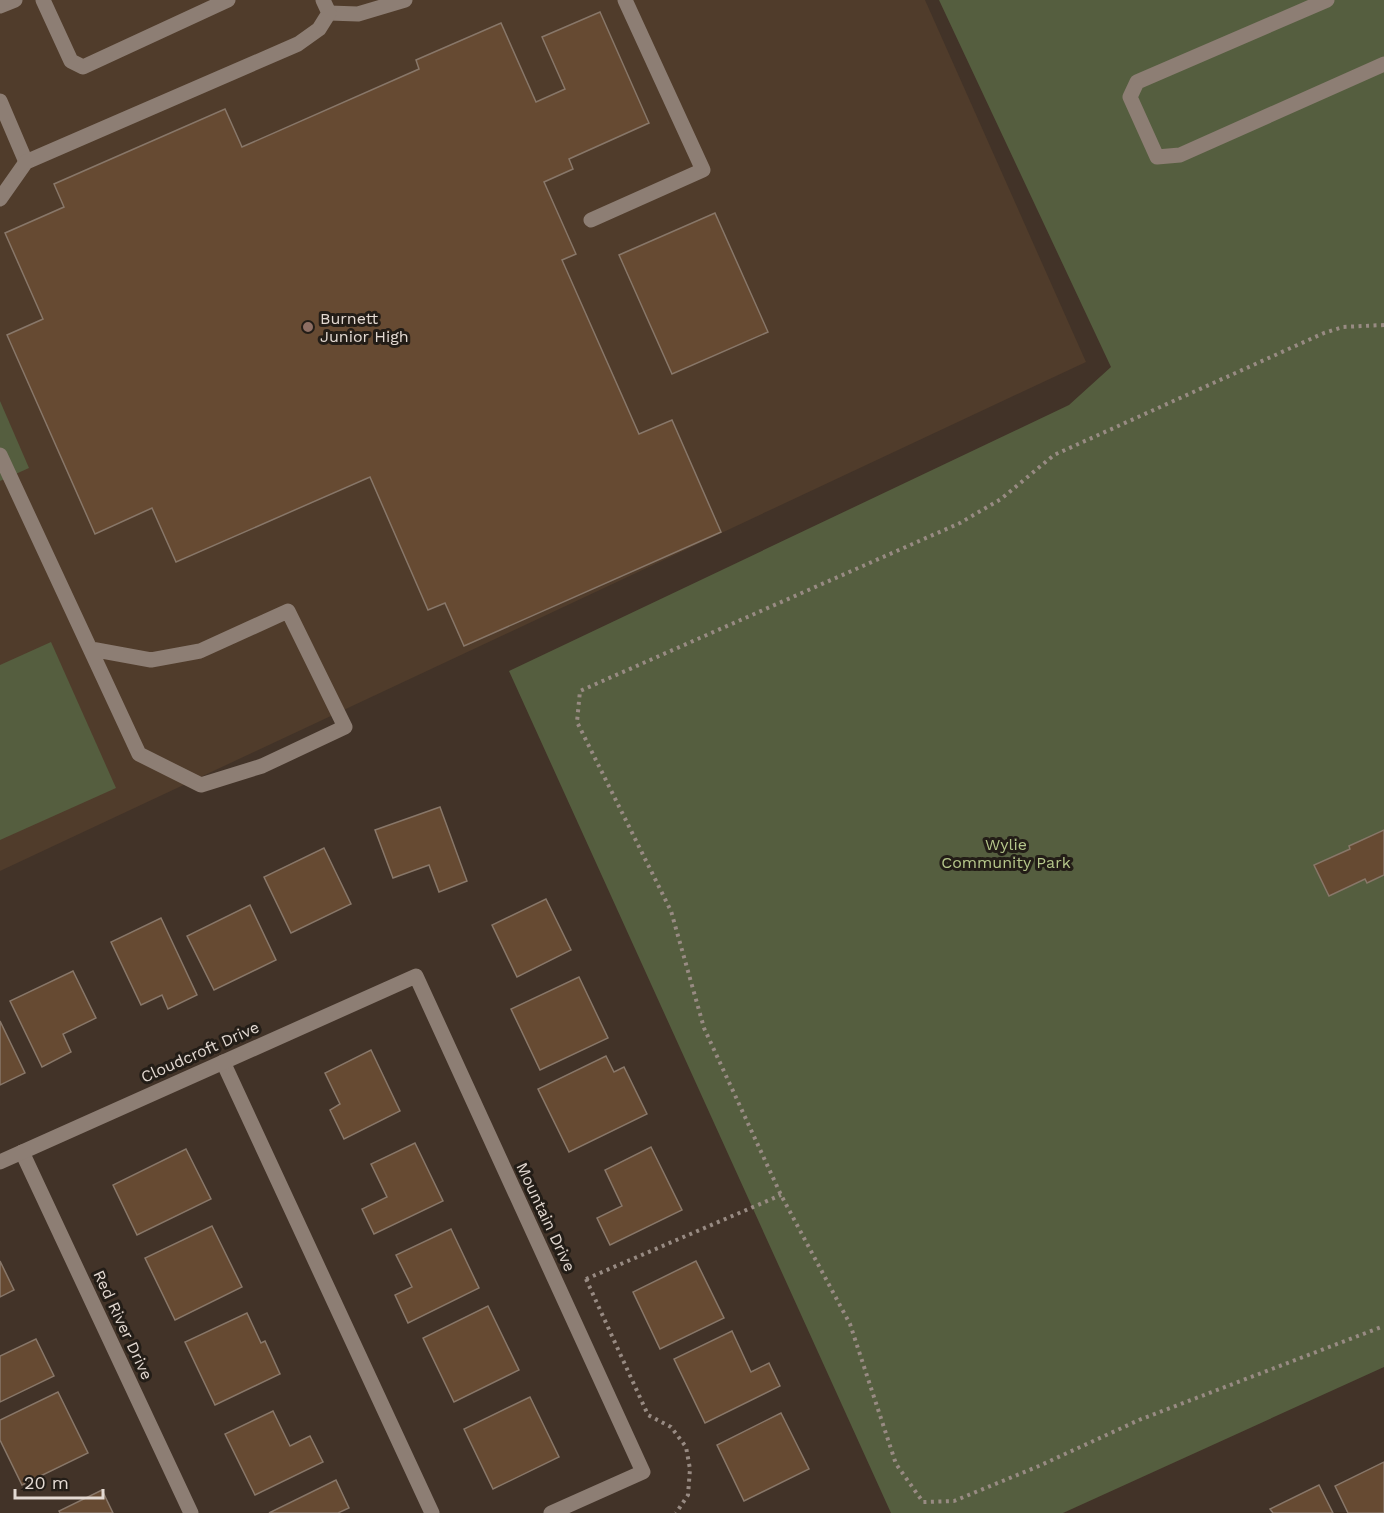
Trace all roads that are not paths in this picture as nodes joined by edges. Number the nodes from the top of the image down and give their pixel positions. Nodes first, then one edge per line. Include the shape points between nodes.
1 (15, 0) edge
2 (43, 0) edge
3 (228, 0) edge
4 (405, 0) edge
5 (625, 0) edge
6 (1327, 0) edge
7 (0, 6) edge
8 (326, 7) edge
9 (1384, 64) edge
10 (0, 101) edge
11 (26, 162) junction
12 (0, 200) edge
13 (591, 220) dead end
14 (0, 454) edge
15 (91, 650) junction
16 (416, 976) joint
17 (223, 1062) junction
18 (22, 1152) junction
19 (0, 1162) edge
20 (584, 1499) junction
21 (191, 1513) edge
22 (432, 1513) edge
23 (551, 1513) edge
24 (590, 1513) edge

1 - 7 street
2 - 3 street via 70,61 83,67
4 - 8 street via 358,14
5 - 13 street via 703,170
6 - 9 street via 1137,82 1130,97 1157,158 1179,155
8 - 11 street via 319,29 298,44
10 - 11 street
11 - 12 street
14 - 15 street
15 - 15 street via 151,660 200,651 288,611 345,727 262,766 201,785 139,754
16 - 17 street, Cloudcroft Drive
16 - 20 street, Mountain Drive via 643,1472
17 - 18 street, Cloudcroft Drive
17 - 22 street
18 - 19 street, Cloudcroft Drive
18 - 21 street, Red River Drive
20 - 23 street
20 - 24 street

